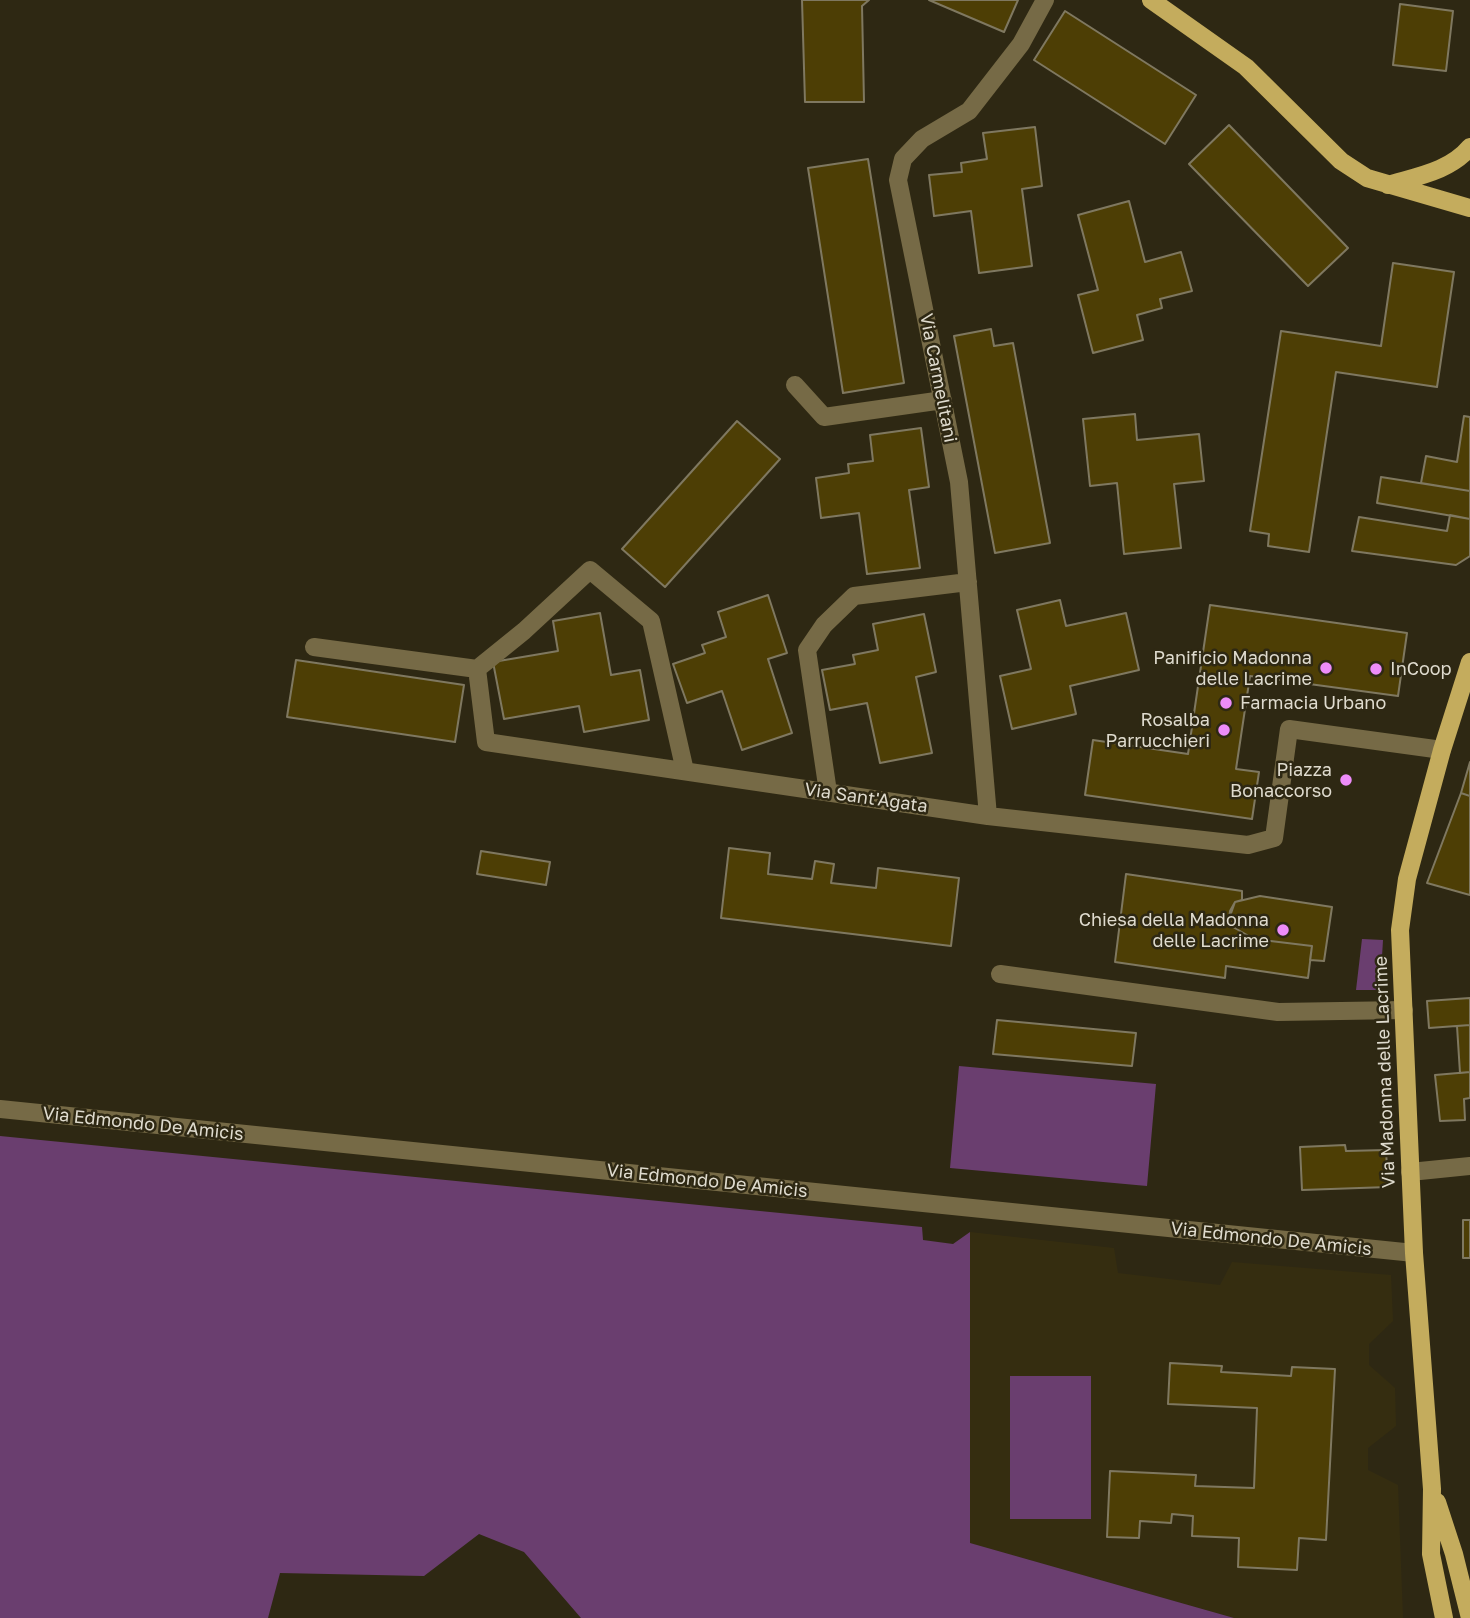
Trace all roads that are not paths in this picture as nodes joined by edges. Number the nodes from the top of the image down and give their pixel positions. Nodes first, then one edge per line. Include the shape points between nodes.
1 (1045, 0) edge
2 (1151, 0) edge
3 (1467, 153) edge
4 (1388, 185) junction
5 (1470, 197) edge
6 (1445, 200) junction
7 (1470, 208) edge
8 (795, 385) dead end
9 (943, 400) junction
10 (968, 582) junction
11 (314, 647) dead end
12 (1470, 662) edge
13 (477, 669) junction
14 (1442, 750) junction
15 (685, 771) junction
16 (828, 792) junction
17 (988, 816) junction
18 (1000, 974) dead end
19 (1404, 1010) junction
20 (0, 1109) edge
21 (1470, 1166) edge
22 (1410, 1172) junction
23 (1414, 1253) junction
24 (1432, 1489) junction
25 (1444, 1618) edge
26 (1470, 1618) edge

1 - 9 street, Via Carmelitani via 1021,44 969,111 922,139 903,159 898,180
2 - 4 main road via 1246,67 1341,161
3 - 4 main road via 1447,167
4 - 6 main road
5 - 6 main road
6 - 7 main road
8 - 9 street via 824,418
9 - 10 street, Via Carmelitani via 959,482
10 - 16 street via 854,596 824,625 807,650
10 - 17 street, Via Carmelitani
11 - 13 street
12 - 14 main road, Via Madonna delle Lacrime
13 - 15 street, Via Sant'Agata via 486,742
13 - 15 street via 590,570 651,621
14 - 17 street, Via Sant'Agata via 1289,729 1273,838 1248,845
14 - 19 main road, Via Madonna delle Lacrime via 1407,880 1400,930
15 - 16 street, Via Sant'Agata
16 - 17 street, Via Sant'Agata
18 - 19 street via 1278,1012
19 - 22 main road, Via Madonna delle Lacrime
20 - 23 street, Via Edmondo De Amicis
21 - 22 street
22 - 23 main road, Via Madonna delle Lacrime
23 - 24 main road, Via Madonna delle Lacrime
24 - 25 main road, Via Madonna delle Lacrime via 1431,1554
24 - 26 main road, Via Madonna delle Lacrime

